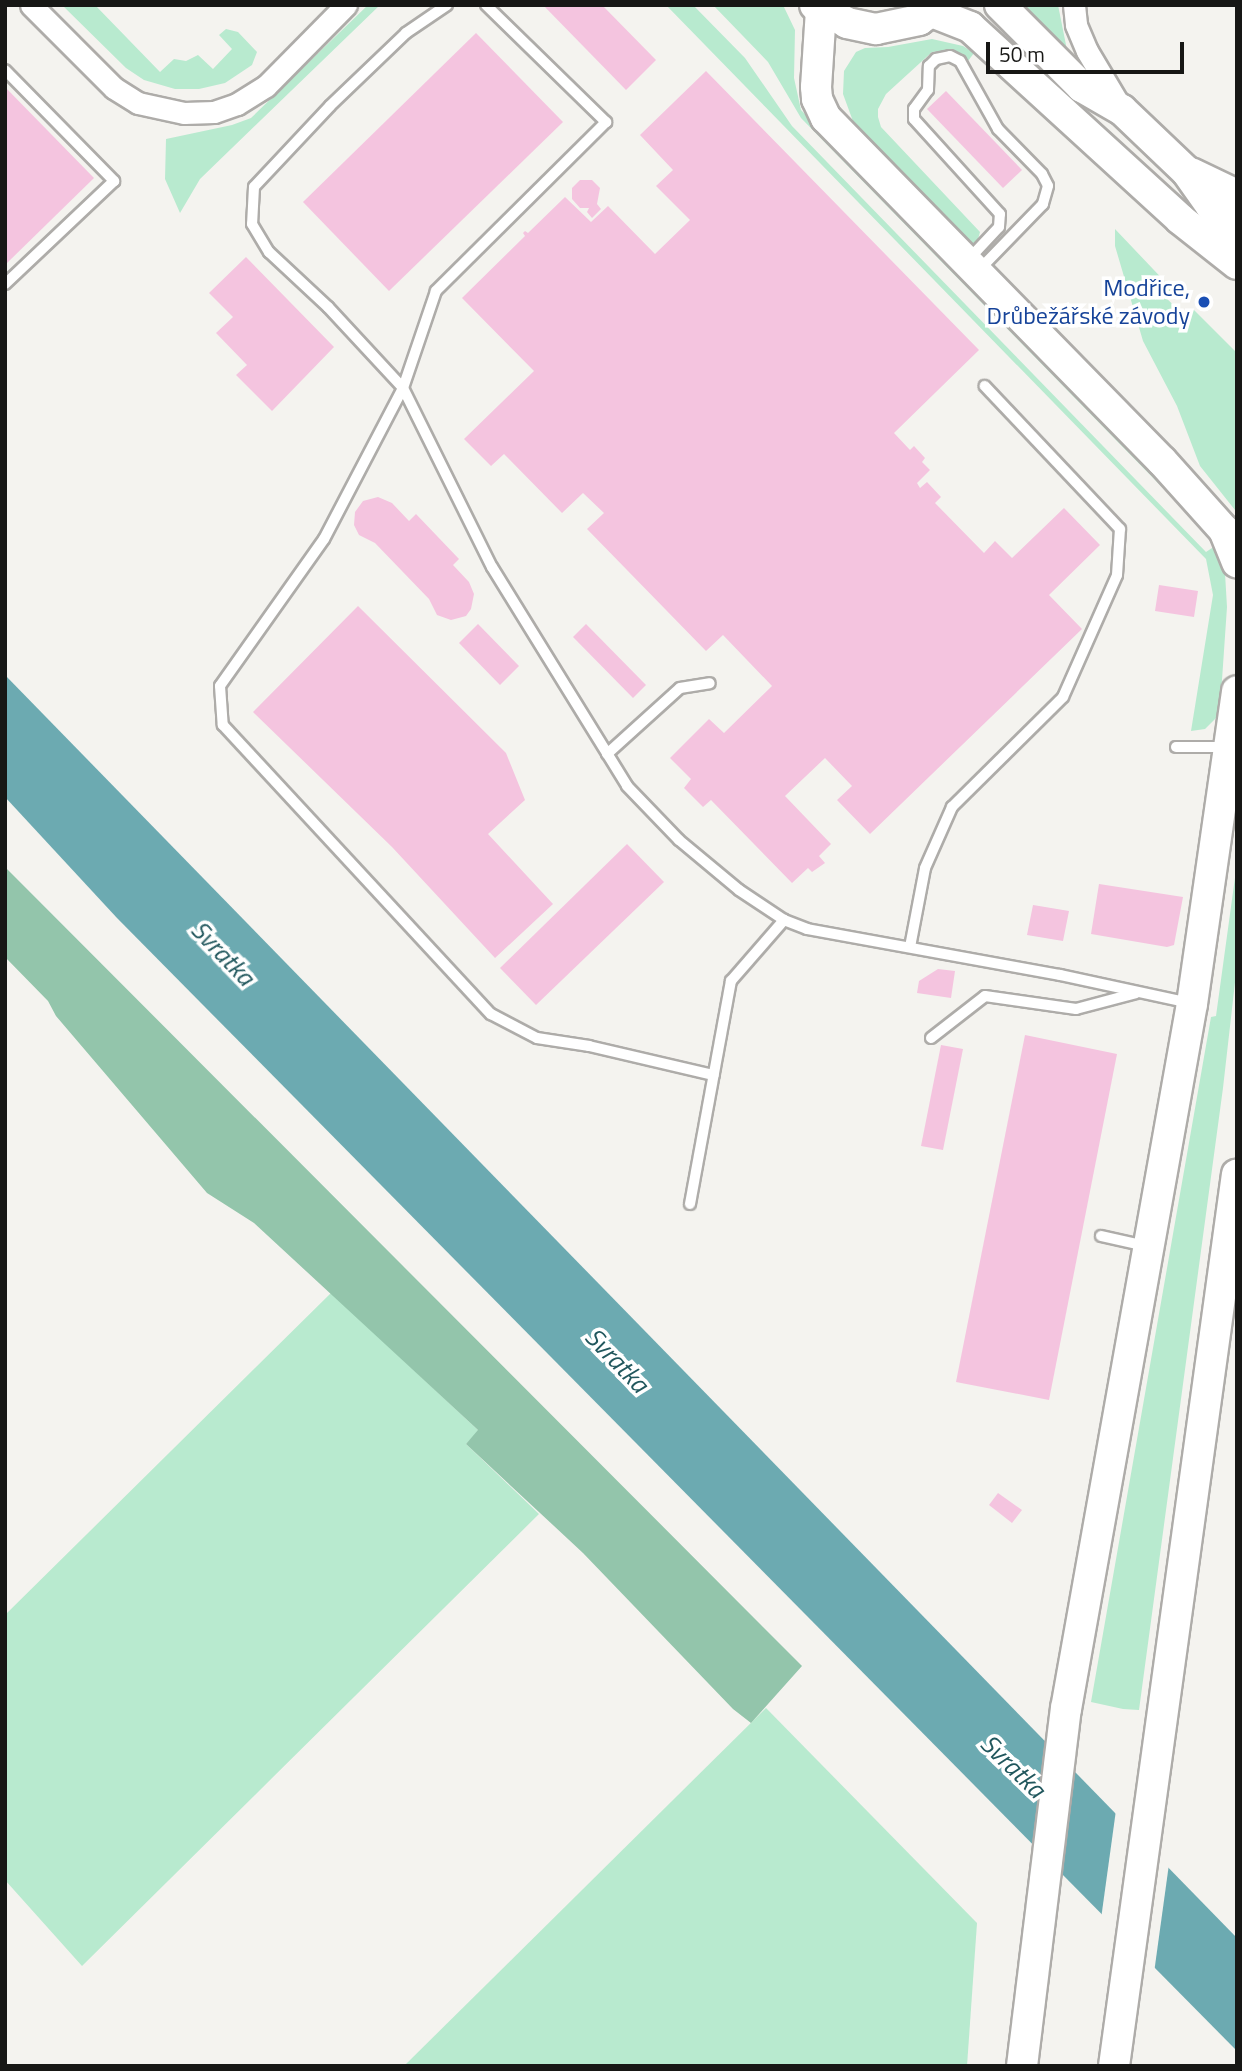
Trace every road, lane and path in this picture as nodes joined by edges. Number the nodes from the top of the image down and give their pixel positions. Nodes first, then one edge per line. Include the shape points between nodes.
1 (31, 5) edge
2 (346, 5) edge
3 (447, 5) edge
4 (486, 5) edge
5 (1000, 5) edge
6 (1074, 5) edge
7 (818, 8) edge
8 (936, 9) edge
9 (5, 70) edge
10 (1122, 110) junction
11 (1187, 172) junction
12 (1237, 195) edge
13 (1180, 219) junction
14 (1237, 230) edge
15 (1237, 264) edge
16 (971, 267) junction
17 (5, 284) edge
18 (1237, 289) edge
19 (985, 386) dead end
20 (403, 388) junction
21 (1237, 562) edge
22 (710, 683) dead end
23 (1237, 691) edge
24 (1176, 747) dead end
25 (1229, 747) junction
26 (607, 754) junction
27 (784, 920) junction
28 (910, 947) junction
29 (1139, 992) junction
30 (1192, 1004) junction
31 (931, 1038) dead end
32 (714, 1075) junction
33 (1237, 1174) edge
34 (690, 1204) dead end
35 (1101, 1236) dead end
36 (1148, 1246) junction
37 (1022, 2066) edge
38 (1114, 2066) edge

1 - 2 street via 114,88 138,103 184,113 214,112 266,86
3 - 20 lane via 405,33 254,187 252,224 269,252
4 - 20 lane via 606,122 436,291
5 - 10 street via 1082,87
6 - 10 street via 1087,51
7 - 8 street via 847,23 876,29 905,25
7 - 16 street via 816,87 820,109
8 - 13 street via 970,27
9 - 17 lane via 114,181
10 - 11 street
11 - 12 street
11 - 14 street via 1211,206
13 - 15 street
13 - 18 street
16 - 16 lane via 1043,204 1048,186 998,129 960,61 950,56 929,66 928,90 914,109 914,118 1000,214 999,227
16 - 21 street via 1224,530
19 - 28 lane via 1120,529 1117,575 1063,696 952,807 925,867
20 - 26 lane via 492,567
20 - 32 lane via 324,539 220,687 223,725 491,1014 537,1038
22 - 26 lane via 680,688
23 - 25 street
24 - 25 lane
25 - 30 street
26 - 27 lane via 627,786 679,840
27 - 28 lane via 807,929
27 - 32 lane via 731,981
28 - 29 lane
29 - 30 lane
29 - 31 lane via 1076,1009 985,996
30 - 36 street
32 - 34 lane
33 - 38 street
35 - 36 lane
36 - 37 street via 1066,1709

